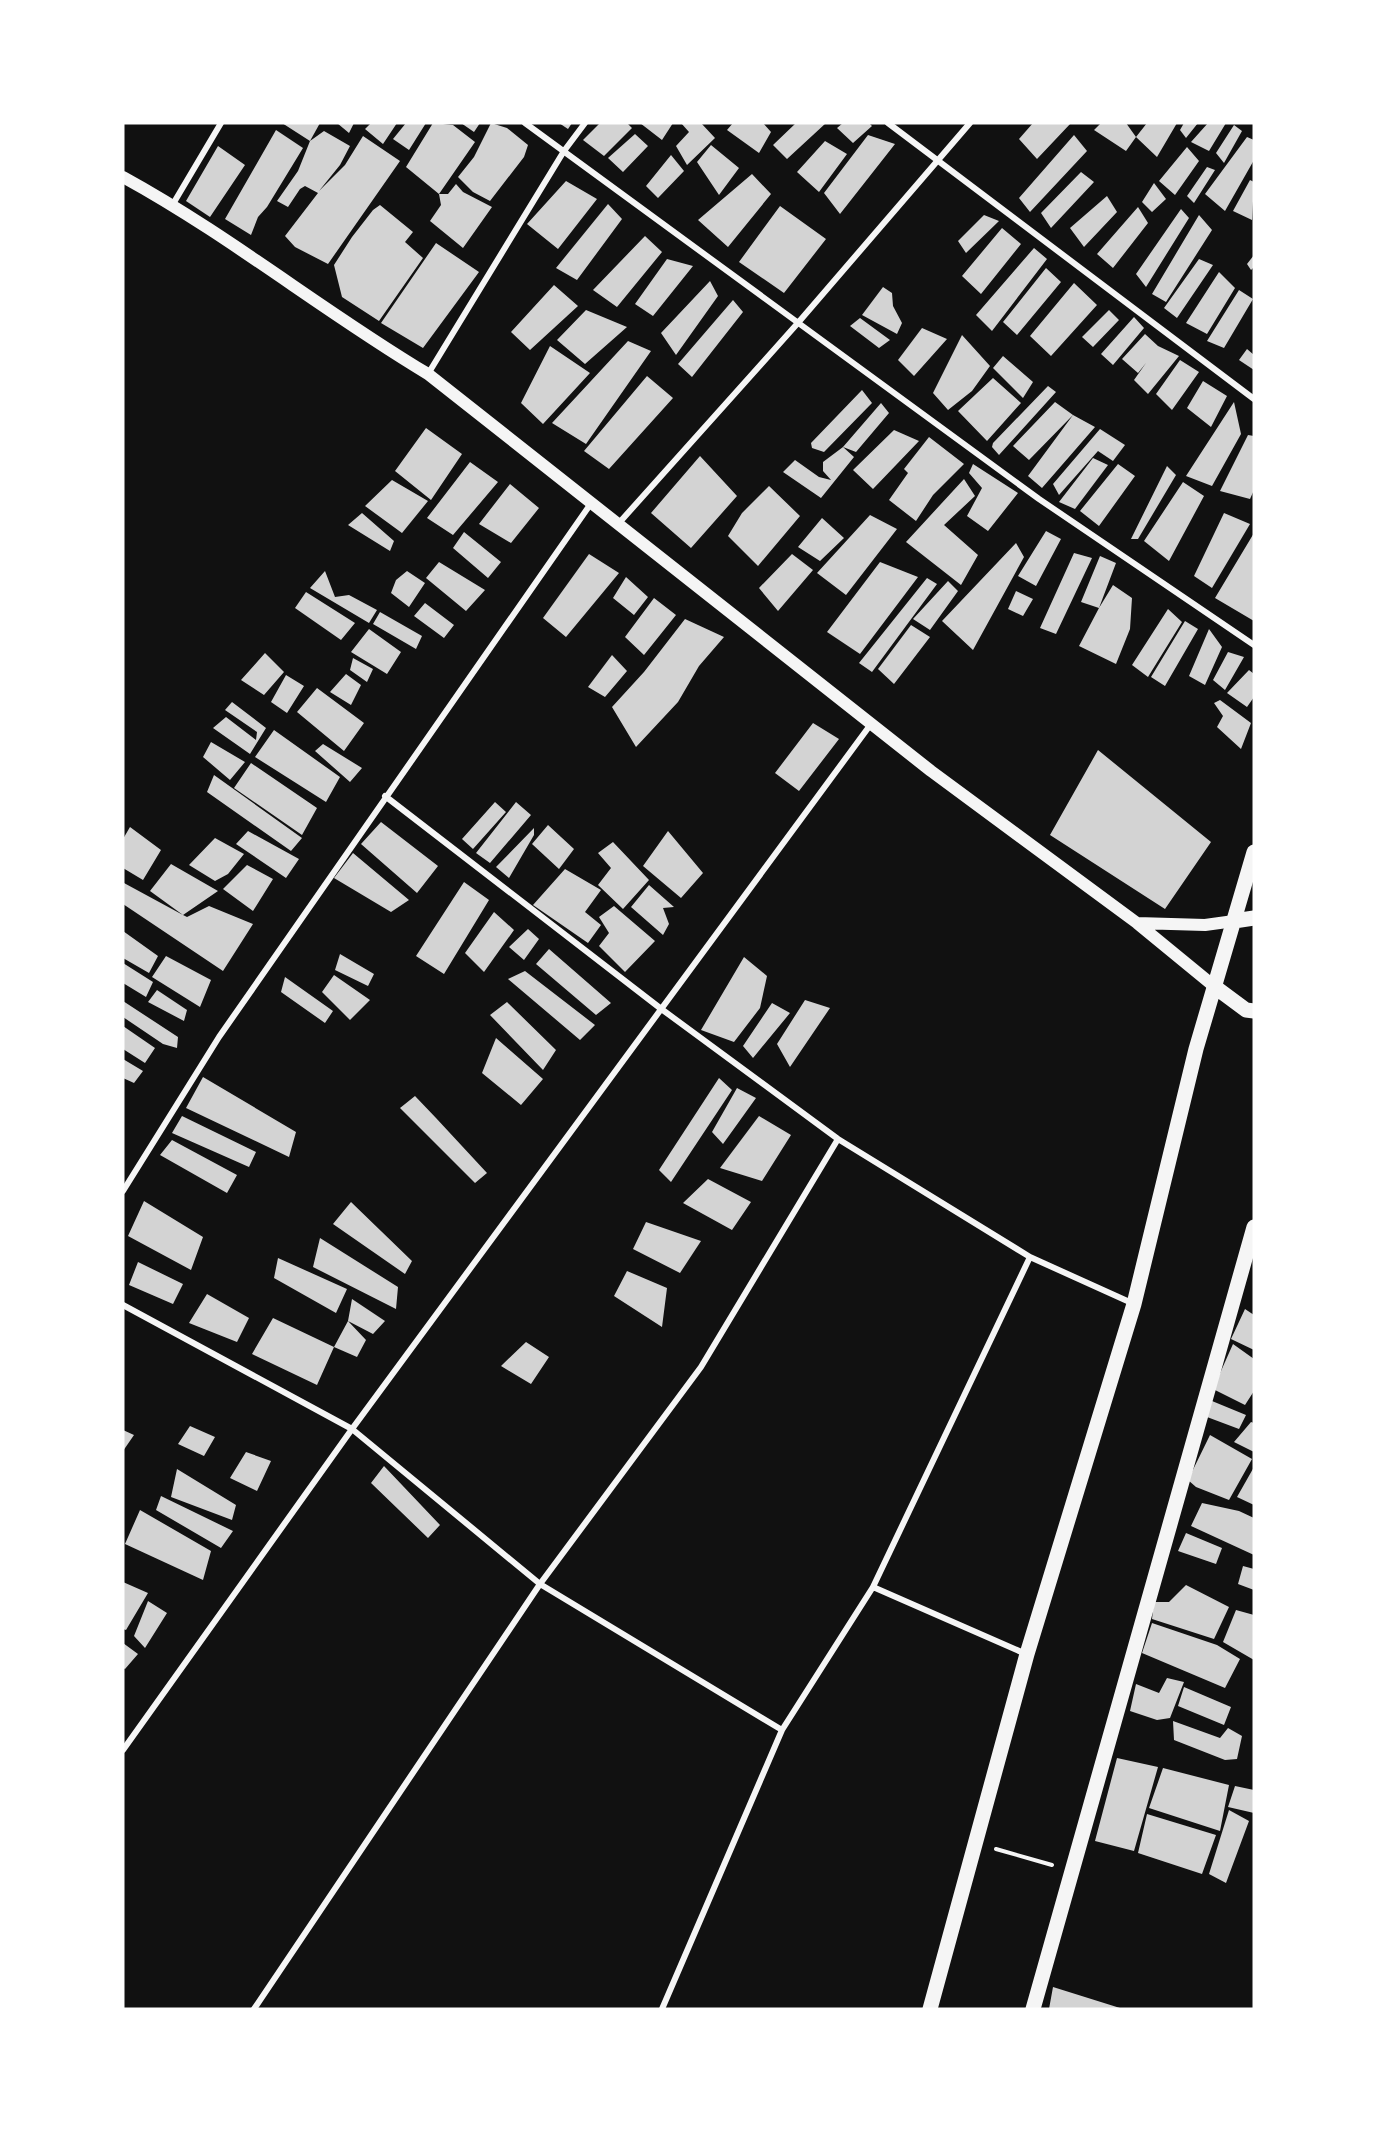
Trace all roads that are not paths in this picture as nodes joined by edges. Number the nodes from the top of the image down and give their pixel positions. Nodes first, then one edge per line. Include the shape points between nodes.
1 (221, 123) edge
2 (525, 123) edge
3 (585, 123) edge
4 (888, 123) edge
5 (970, 123) edge
6 (564, 151) junction
7 (937, 162) junction
8 (123, 177) edge
9 (173, 204) junction
10 (797, 324) junction
11 (428, 374) junction
12 (1254, 399) edge
13 (592, 501) junction
14 (619, 523) junction
15 (1254, 645) edge
16 (872, 723) junction
17 (385, 796) junction
18 (1254, 852) edge
19 (1254, 918) edge
20 (1234, 921) junction
21 (1137, 923) junction
22 (1215, 987) junction
23 (660, 1008) junction
24 (1251, 1013) edge
25 (838, 1139) junction
26 (123, 1191) edge
27 (1254, 1227) edge
28 (1030, 1257) junction
29 (1134, 1304) junction
30 (123, 1305) edge
31 (352, 1429) junction
32 (540, 1584) junction
33 (873, 1587) junction
34 (1027, 1654) junction
35 (782, 1730) junction
36 (123, 1750) edge
37 (254, 2009) edge
38 (662, 2009) edge
39 (930, 2009) edge
40 (1033, 2009) edge

1 - 9 street
2 - 6 street
3 - 6 street
4 - 7 street
5 - 7 street
6 - 10 street
6 - 11 street
7 - 10 street
7 - 12 street
8 - 9 main road
9 - 11 main road via 369,339
10 - 14 street
10 - 15 street via 1039,500
11 - 13 main road
13 - 14 main road
13 - 17 street
14 - 16 main road
16 - 21 main road
16 - 23 street
17 - 23 street
17 - 26 street via 219,1037
18 - 20 main road
19 - 20 main road
20 - 21 main road via 1186,926
20 - 22 main road
21 - 22 main road
22 - 24 main road
22 - 29 main road via 1196,1049
23 - 25 street
23 - 31 street
25 - 28 street
25 - 32 street via 702,1367
27 - 40 main road
28 - 29 street
28 - 33 street
29 - 34 main road
30 - 31 street
31 - 32 street
31 - 36 street
32 - 35 street
32 - 37 street
33 - 34 street
33 - 35 street
34 - 39 main road
35 - 38 street

